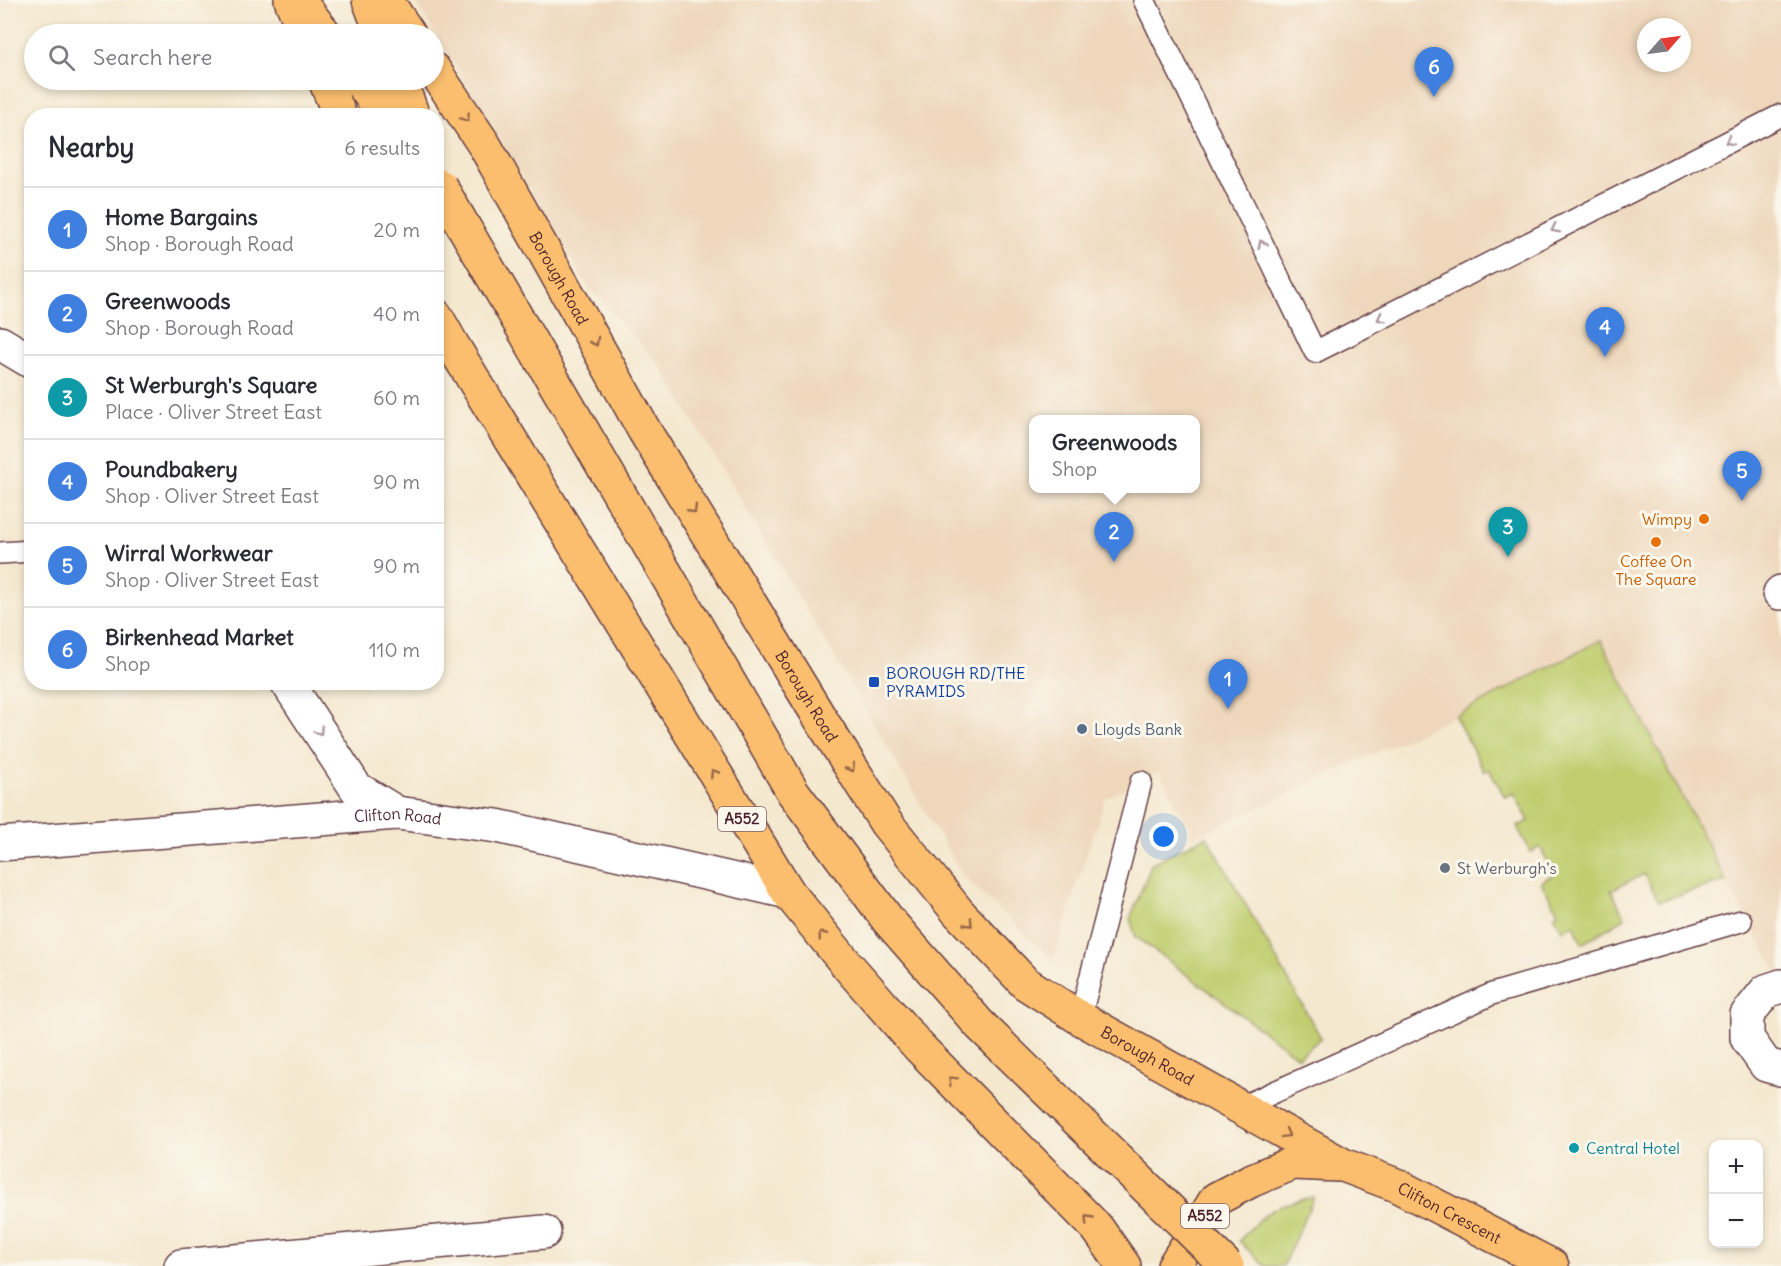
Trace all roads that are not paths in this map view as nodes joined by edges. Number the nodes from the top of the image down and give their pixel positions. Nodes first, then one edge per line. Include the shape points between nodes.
1 (291, 0) edge
2 (298, 0) edge
3 (369, 0) edge
4 (386, 0) edge
5 (1144, 0) edge
6 (302, 24) edge
7 (317, 24) edge
8 (378, 24) edge
9 (403, 24) edge
10 (444, 85) edge
11 (329, 90) edge
12 (367, 90) edge
13 (404, 90) edge
14 (337, 108) edge
15 (381, 108) edge
16 (410, 108) edge
17 (1781, 115) edge
18 (444, 191) edge
19 (444, 329) edge
20 (0, 343) edge
21 (24, 357) edge
22 (24, 552) edge
23 (0, 553) edge
24 (292, 690) edge
25 (1141, 782) dead end
26 (396, 813) junction
27 (0, 844) edge
28 (788, 892) junction
29 (1741, 921) dead end
30 (1781, 986) edge
31 (1080, 1018) junction
32 (1781, 1069) edge
33 (1239, 1108) junction
34 (1343, 1165) junction
35 (543, 1232) dead end
36 (181, 1266) edge
37 (1124, 1266) edge
38 (1174, 1266) edge
39 (1227, 1266) edge
40 (1552, 1266) edge

1 - 6 main road
2 - 7 main road
3 - 8 main road
4 - 9 main road
17 -> 5 lane via 1315,352
10 -> 31 main road, Borough Road via 485,146 644,430 886,823 958,912 1025,983
11 - 14 main road
12 - 15 main road
13 - 16 main road
18 - 39 main road, bridge via 793,792 888,920 980,1025
28 -> 19 main road, A552
20 - 21 street
22 - 23 lane
24 -> 26 street via 356,788
25 - 31 lane
26 - 27 street, Clifton Road
26 - 28 street, Clifton Road via 497,826
37 -> 28 main road, A552 via 1097,1228 919,1047
29 - 33 lane via 1492,994
30 - 32 street via 1766,991 1747,1015 1747,1038 1766,1065
31 - 33 main road, Borough Road
33 -> 34 main road, Borough Road
34 - 38 main road, A552 via 1293,1163 1216,1199
34 - 40 main road, Clifton Crescent via 1396,1185
35 - 36 street

